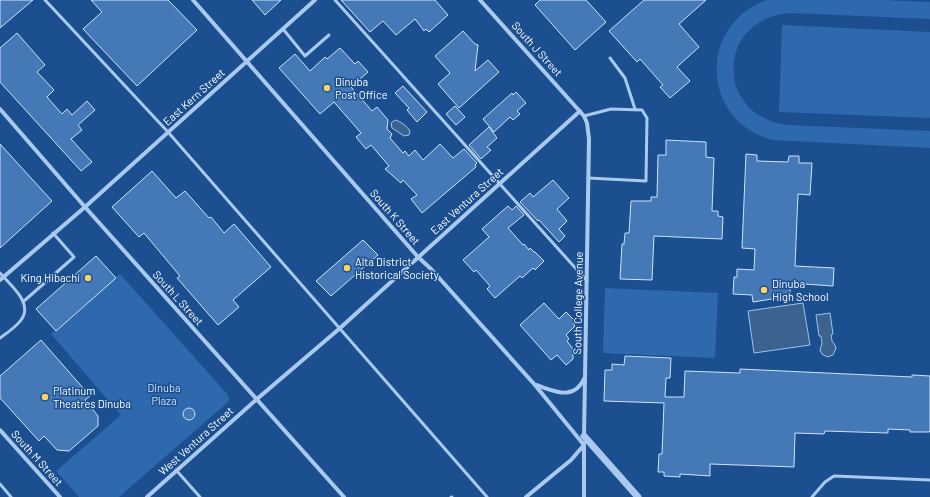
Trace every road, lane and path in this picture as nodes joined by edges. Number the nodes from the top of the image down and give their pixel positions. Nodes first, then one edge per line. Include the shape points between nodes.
1 (46, 0) edge
2 (193, 0) edge
3 (315, 0) edge
4 (335, 0) edge
5 (480, 0) edge
6 (283, 29) junction
7 (330, 35) dead end
8 (610, 58) dead end
9 (247, 61) junction
10 (0, 109) edge
11 (635, 109) junction
12 (580, 111) junction
13 (584, 116) junction
14 (168, 132) junction
15 (588, 178) junction
16 (500, 183) junction
17 (84, 207) junction
18 (53, 234) junction
19 (418, 257) junction
20 (0, 273) edge
21 (2, 278) edge
22 (587, 281) junction
23 (24, 300) junction
24 (339, 329) junction
25 (0, 338) edge
26 (586, 375) junction
27 (535, 385) junction
28 (257, 398) junction
29 (0, 430) edge
30 (584, 436) junction
31 (584, 444) junction
32 (176, 470) junction
33 (930, 480) edge
34 (0, 484) edge
35 (11, 497) edge
36 (60, 497) edge
37 (147, 497) edge
38 (200, 497) edge
39 (344, 497) edge
40 (487, 497) edge
41 (526, 497) edge
42 (584, 497) edge
43 (638, 497) edge
44 (812, 497) edge

1 - 14 lane
2 - 9 street, South K Street
3 - 6 street, East Kern Street
4 - 16 lane
5 - 12 street, South J Street
6 - 7 lane via 305,56
6 - 9 street, East Kern Street
8 - 11 lane via 624,78
9 - 14 street, East Kern Street
9 - 19 street, South K Street
10 - 17 street, South L Street
11 - 13 lane via 611,109
11 - 15 lane via 642,110 647,118 646,181
12 - 13 street, South College Avenue
12 - 16 street, East Ventura Street
13 - 15 street, South College Avenue via 588,130
14 - 17 street, East Kern Street
14 - 24 lane
15 - 22 street, South College Avenue
16 - 19 street, East Ventura Street
16 - 22 lane
17 - 18 street, East Kern Street
17 - 28 street, South L Street
18 - 21 street, East Kern Street
18 - 23 lane via 74,257
19 - 24 street, East Ventura Street
19 - 27 street, South K Street
20 - 21 lane
21 - 23 lane
22 - 26 street, South College Avenue
23 - 25 lane via 22,320
24 - 28 street, East Ventura Street
24 - 40 lane
26 - 27 street via 581,386 568,393
26 - 30 street, South College Avenue
27 - 31 street, South K Street
28 - 32 street, West Ventura Street
28 - 39 street, South L Street
29 - 36 street, South M Street
30 - 31 street, South College Avenue
30 - 43 street
31 - 41 street via 571,460
31 - 42 street, South College Avenue
32 - 37 street, West Ventura Street
32 - 38 lane
33 - 44 lane via 834,476
34 - 35 lane

